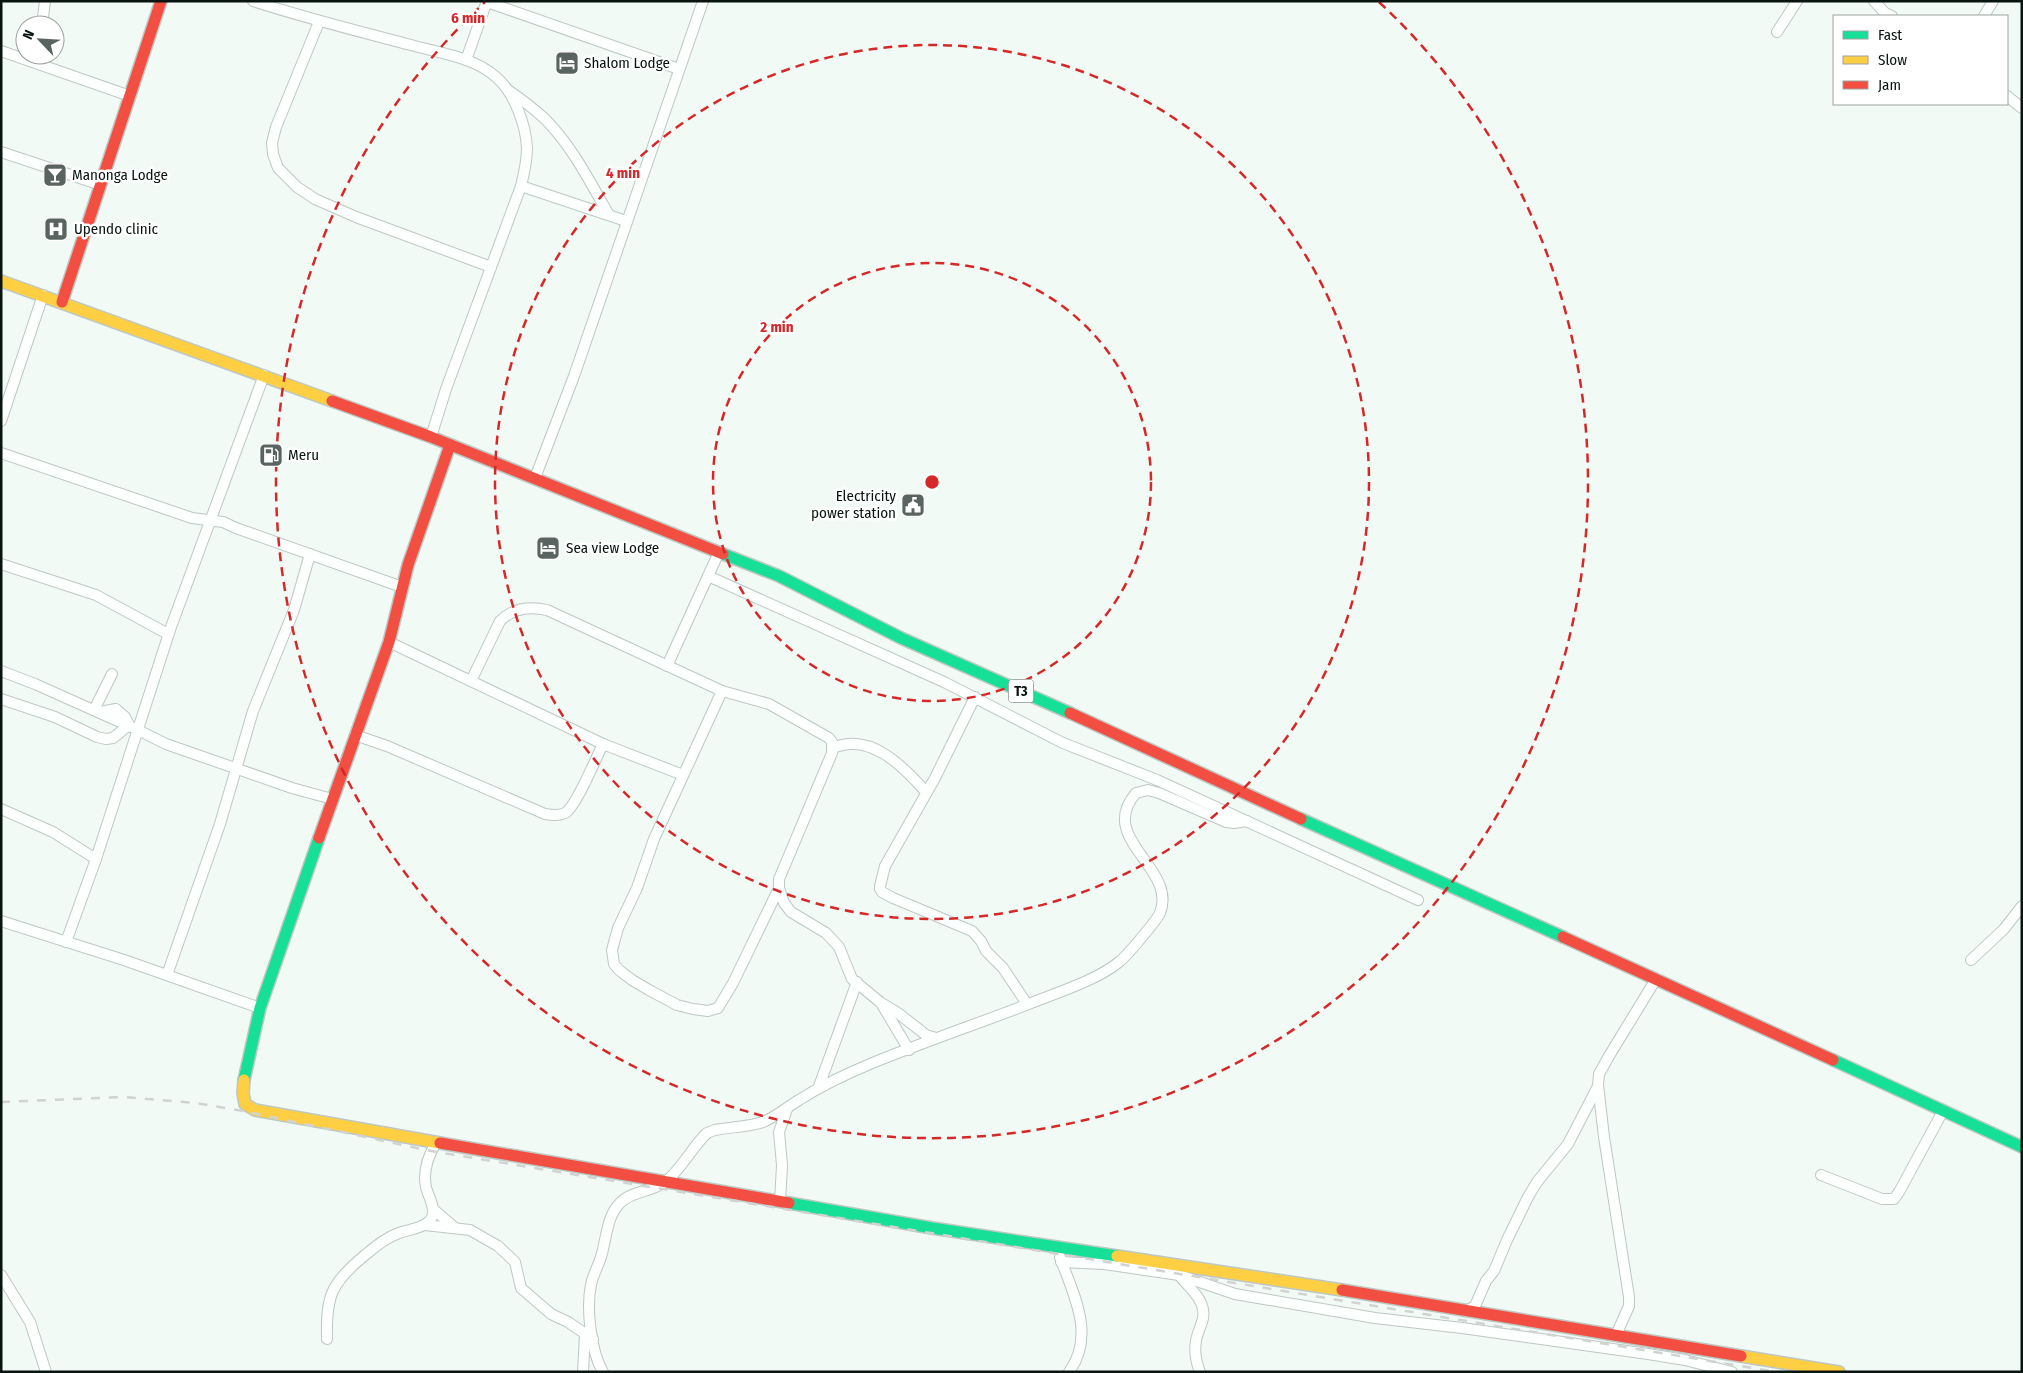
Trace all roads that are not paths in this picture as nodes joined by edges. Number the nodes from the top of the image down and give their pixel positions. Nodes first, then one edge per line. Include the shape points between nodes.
1 (45, 1) edge
2 (161, 1) edge
3 (253, 1) edge
4 (702, 1) edge
5 (1797, 1) edge
6 (1874, 1) edge
7 (1993, 1) edge
8 (487, 2) edge
9 (278, 5) edge
10 (43, 15) edge
11 (1890, 15) edge
12 (1985, 15) edge
13 (319, 22) junction
14 (1776, 32) dead end
15 (1, 51) edge
16 (15, 54) edge
17 (466, 60) junction
18 (51, 65) edge
19 (679, 69) junction
20 (508, 90) junction
21 (130, 96) junction
22 (2008, 97) edge
23 (2022, 108) edge
24 (1, 152) edge
25 (101, 186) junction
26 (521, 186) junction
27 (609, 216) junction
28 (626, 221) junction
29 (491, 267) junction
30 (1, 281) edge
31 (43, 295) junction
32 (62, 302) junction
33 (264, 375) junction
34 (1, 421) edge
35 (431, 437) junction
36 (450, 445) junction
37 (1, 453) edge
38 (536, 478) junction
39 (210, 519) junction
40 (720, 552) junction
41 (310, 554) junction
42 (1, 564) edge
43 (708, 576) junction
44 (402, 587) junction
45 (168, 634) junction
46 (389, 642) junction
47 (667, 666) junction
48 (1, 671) edge
49 (112, 674) dead end
50 (471, 681) junction
51 (722, 691) junction
52 (975, 697) junction
53 (1, 699) edge
54 (97, 711) junction
55 (134, 728) junction
56 (355, 735) junction
57 (603, 744) junction
58 (833, 748) junction
59 (237, 768) junction
60 (683, 776) junction
61 (926, 792) junction
62 (332, 800) junction
63 (1, 809) edge
64 (1247, 821) junction
65 (96, 859) junction
66 (778, 888) junction
67 (1418, 900) dead end
68 (2022, 906) edge
69 (1, 921) edge
70 (66, 942) junction
71 (1971, 960) dead end
72 (167, 975) junction
73 (1656, 980) junction
74 (857, 982) junction
75 (880, 1002) junction
76 (1027, 1004) junction
77 (260, 1008) junction
78 (936, 1038) junction
79 (908, 1050) junction
80 (1598, 1085) junction
81 (818, 1089) junction
82 (787, 1108) junction
83 (1943, 1111) junction
84 (436, 1143) junction
85 (2022, 1147) edge
86 (1821, 1175) dead end
87 (665, 1182) junction
88 (780, 1202) junction
89 (433, 1209) junction
90 (425, 1225) junction
91 (454, 1227) junction
92 (1056, 1246) junction
93 (1062, 1262) junction
94 (1, 1274) edge
95 (1179, 1275) junction
96 (1466, 1311) junction
97 (1616, 1335) junction
98 (589, 1336) junction
99 (327, 1339) dead end
100 (1072, 1370) edge
101 (46, 1372) edge
102 (583, 1372) edge
103 (603, 1372) edge
104 (1200, 1372) edge
105 (1732, 1372) edge
106 (1839, 1372) edge

1 - 10 street
2 - 21 main road
3 - 9 street
4 - 19 street
5 - 14 street
6 - 11 street
7 - 12 street
8 - 17 street
8 - 19 street
9 - 13 street
13 - 17 street
13 - 29 street via 276,127 273,148 278,168 297,188 315,199
15 - 16 street
17 - 20 street via 495,76
18 - 21 street
19 - 28 street
20 - 26 street via 527,148
20 - 27 street via 546,120 586,174
21 - 25 main road
22 - 23 street
24 - 25 street
25 - 32 main road
26 - 27 street
26 - 29 street
27 - 28 street
28 - 38 street
29 - 35 street
30 - 31 main road, T3
31 - 32 main road, T3
31 - 34 street
32 - 33 main road, T3
33 - 35 main road, T3
33 - 39 street
35 - 36 main road, T3
36 - 38 main road, T3
36 - 44 main road
37 - 39 street via 192,518
38 - 40 main road, T3
39 - 41 street
39 - 45 street
40 - 43 street
40 - 73 main road, T3 via 779,576 901,638
41 - 44 street
41 - 59 street via 294,610 253,711
42 - 45 street via 96,595
43 - 47 street
43 - 52 street
44 - 46 main road
45 - 55 street
46 - 50 street
46 - 56 main road
47 - 50 street via 547,610 528,608 506,615 500,621
47 - 51 street
48 - 54 street
49 - 54 street
50 - 57 street
51 - 58 street via 769,704 829,738
51 - 60 street
52 - 61 street
52 - 64 street via 1063,744 1158,780
53 - 55 street via 106,739
54 - 55 street
55 - 59 street via 166,744
55 - 65 street
56 - 57 street via 545,814 556,815 565,813 573,805
56 - 62 main road
57 - 60 street
58 - 61 street via 854,742 868,746 907,771
58 - 66 street
59 - 62 street
59 - 72 street
60 - 66 street via 614,939 612,958 619,970 677,1005 708,1011 718,1008
61 - 76 street via 890,855 880,889 902,903 972,931
62 - 77 main road
63 - 65 street via 53,832
64 - 67 street
64 - 76 street via 1226,822 1148,790 1136,793 1127,810 1125,827 1159,884 1162,897 1160,913 1119,962 1078,984
65 - 70 street
66 - 74 street via 791,912 826,933 839,947 852,979
68 - 71 street via 2004,929
69 - 70 street
70 - 72 street
72 - 77 street
73 - 80 street via 1609,1056
73 - 83 main road, T3
74 - 75 street
74 - 81 street
75 - 78 street via 926,1035
75 - 79 street
76 - 78 street
77 - 84 main road via 244,1079 245,1104 266,1113
78 - 79 street
79 - 81 street
80 - 96 street via 1568,1144 1528,1197 1475,1306
80 - 97 street via 1629,1297 1629,1306
81 - 82 street
82 - 87 street via 763,1122 708,1133
82 - 88 street via 779,1132 782,1165
83 - 85 main road, T3
83 - 86 street via 1894,1199 1882,1199
84 - 87 main road
84 - 89 street via 425,1178
87 - 88 main road
87 - 98 street via 621,1201 613,1212 591,1286
88 - 92 main road
89 - 90 street via 432,1218
89 - 91 street
90 - 91 street
90 - 99 street via 385,1239 341,1275 328,1308
91 - 98 street via 470,1230 507,1253 516,1262 521,1288 551,1314
92 - 93 street
92 - 96 main road
93 - 95 street via 1104,1264
93 - 100 street via 1083,1330
94 - 101 street via 30,1322
95 - 104 street via 1204,1311 1195,1350
95 - 105 street via 1244,1296 1375,1318 1638,1352
96 - 97 main road
97 - 106 main road
98 - 102 street
98 - 103 street

